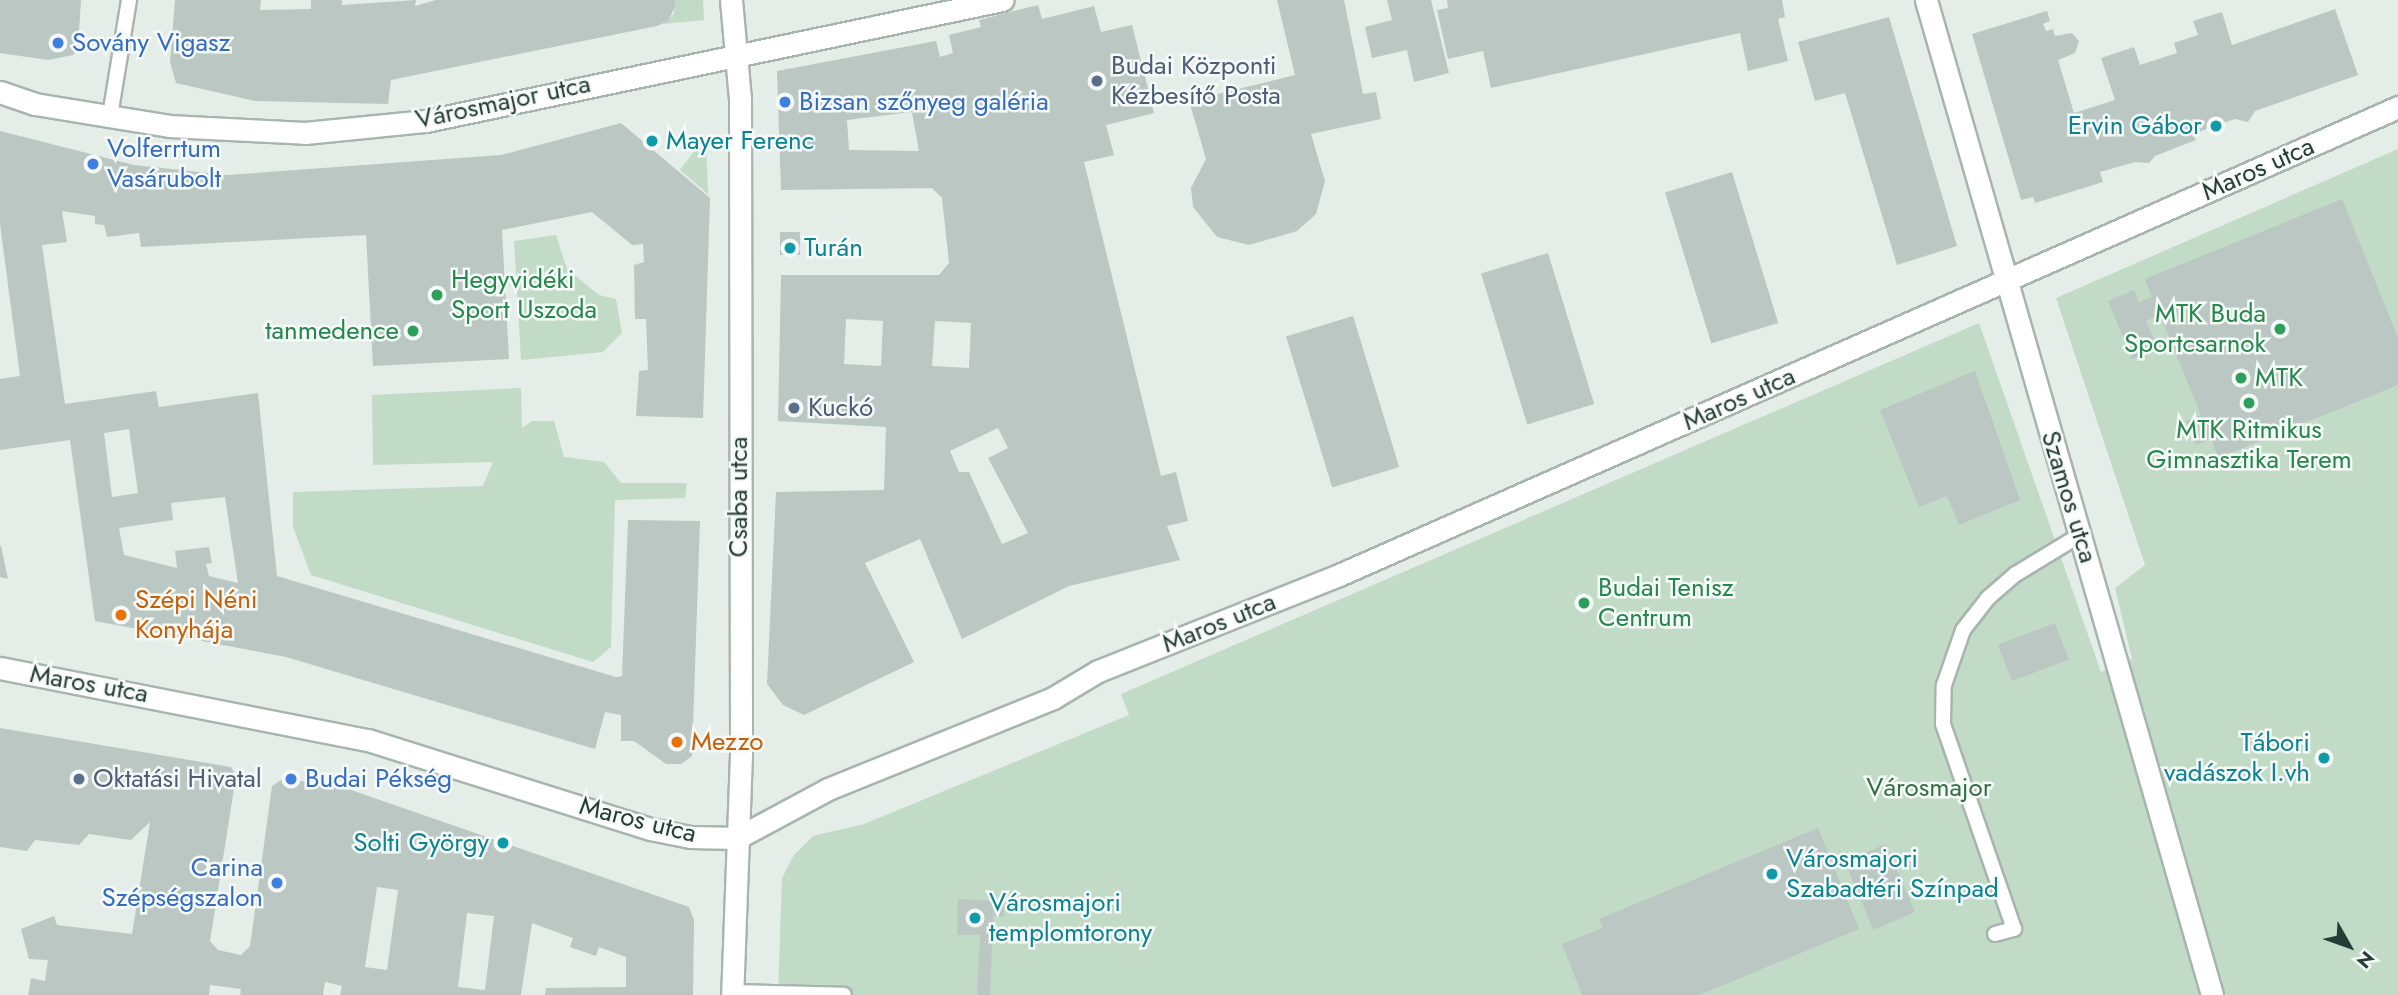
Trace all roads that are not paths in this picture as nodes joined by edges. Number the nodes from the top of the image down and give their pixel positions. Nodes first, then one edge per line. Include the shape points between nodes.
1 (129, 0) edge
2 (732, 0) edge
3 (1002, 0) edge
4 (1926, 0) edge
5 (737, 52) junction
6 (0, 92) edge
7 (2398, 107) edge
8 (110, 116) junction
9 (2005, 282) junction
10 (2080, 535) junction
11 (0, 668) edge
12 (737, 838) junction
13 (1995, 934) dead end
14 (732, 993) edge
15 (844, 995) edge
16 (2212, 995) edge

1 - 8 lane via 124,54
2 - 5 street, Csaba utca
3 - 5 street, Városmajor utca
4 - 9 street, Szamos utca
5 - 8 street, Városmajor utca via 426,121 305,133 169,126
5 - 12 street, Csaba utca via 741,754
6 - 8 street, Városmajor utca via 36,104
7 - 9 street, Maros utca
9 - 10 street, Szamos utca
9 - 12 street, Maros utca via 1339,575 1098,671 1053,698 828,789
10 - 13 lane via 2016,574 1988,598 1963,630 1944,685 1942,724 2014,929
10 - 16 street, Szamos utca
11 - 12 street, Maros utca via 368,740 650,828 690,837
12 - 14 street, Csaba utca
14 - 15 lane

